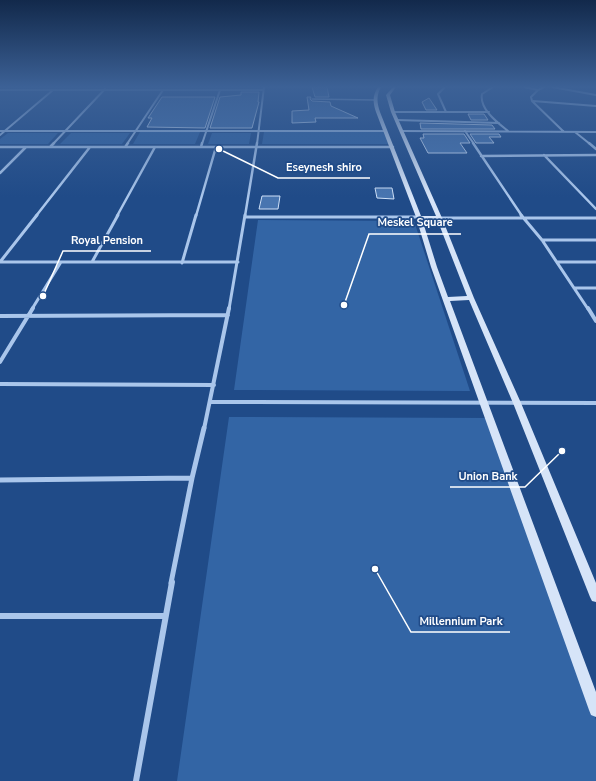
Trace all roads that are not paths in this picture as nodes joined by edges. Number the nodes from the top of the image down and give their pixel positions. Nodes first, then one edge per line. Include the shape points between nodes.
1 (14, 123) edge
2 (73, 123) edge
3 (142, 123) edge
4 (209, 123) edge
5 (260, 123) edge
6 (383, 123) edge
7 (399, 123) edge
8 (499, 123) edge
9 (555, 123) edge
10 (0, 131) edge
11 (5, 131) junction
12 (66, 131) junction
13 (137, 131) junction
14 (207, 131) junction
15 (259, 131) junction
16 (386, 131) junction
17 (402, 131) junction
18 (465, 131) junction
19 (509, 132) junction
20 (564, 132) junction
21 (575, 132) junction
22 (596, 132) edge
23 (0, 135) edge
24 (0, 147) edge
25 (26, 147) junction
26 (50, 147) junction
27 (90, 147) junction
28 (125, 147) junction
29 (155, 147) junction
30 (201, 147) junction
31 (216, 147) junction
32 (256, 147) junction
33 (393, 147) junction
34 (408, 147) junction
35 (596, 150) edge
36 (544, 155) junction
37 (596, 155) edge
38 (481, 156) junction
39 (0, 173) edge
40 (596, 208) edge
41 (245, 217) junction
42 (419, 217) junction
43 (439, 218) junction
44 (523, 218) junction
45 (596, 218) edge
46 (542, 240) junction
47 (596, 240) edge
48 (0, 262) edge
49 (61, 262) junction
50 (92, 262) junction
51 (238, 262) junction
52 (557, 262) junction
53 (596, 262) edge
54 (182, 263) junction
55 (574, 288) junction
56 (596, 288) edge
57 (471, 298) junction
58 (446, 299) junction
59 (228, 315) junction
60 (0, 316) edge
61 (27, 316) junction
62 (596, 321) edge
63 (0, 362) edge
64 (0, 384) edge
65 (214, 385) junction
66 (210, 402) junction
67 (484, 402) junction
68 (518, 402) junction
69 (596, 403) edge
70 (192, 478) junction
71 (0, 480) edge
72 (596, 596) edge
73 (0, 616) edge
74 (165, 616) junction
75 (596, 710) edge
76 (136, 781) edge

1 - 11 street
2 - 12 street
3 - 13 street
4 - 14 street
5 - 15 street
6 - 16 street
7 - 17 street
8 - 19 street
9 - 20 street
10 - 11 street
11 - 12 street
11 - 23 street
12 - 13 street
12 - 26 street
13 - 14 street
13 - 28 street
14 - 15 street
14 - 30 street
15 - 16 street
15 - 32 street
16 - 17 street
16 - 33 street
17 - 18 street
17 - 34 street
18 - 19 street
18 - 38 street
19 - 20 street
20 - 21 street
21 - 22 street
21 - 35 street
24 - 25 street
25 - 26 street
25 - 39 street
26 - 27 street
27 - 28 street
27 - 48 street
28 - 29 street
29 - 30 street
29 - 50 street
30 - 31 street
31 - 32 street
31 - 54 street
32 - 33 street
32 - 41 street
33 - 34 street
33 - 42 street
34 - 43 street via 413,166
36 - 37 street
36 - 38 street
36 - 40 street
38 - 44 street
41 - 42 street
41 - 51 street
42 - 43 street
42 - 58 street
43 - 44 street
43 - 57 street
44 - 45 street
44 - 46 street
46 - 47 street
46 - 52 street
48 - 49 street
49 - 50 street
49 - 61 street
50 - 54 street
51 - 54 street
51 - 59 street
52 - 53 street
52 - 55 street
55 - 56 street
55 - 62 street
57 - 58 street
57 - 68 street
58 - 67 street
59 - 61 street
59 - 65 street
60 - 61 street
61 - 63 street
64 - 65 street
65 - 66 street
66 - 67 street
66 - 70 street
67 - 68 street
67 - 75 street
68 - 69 street
68 - 72 street
70 - 71 street
70 - 74 street
73 - 74 street
74 - 76 street

